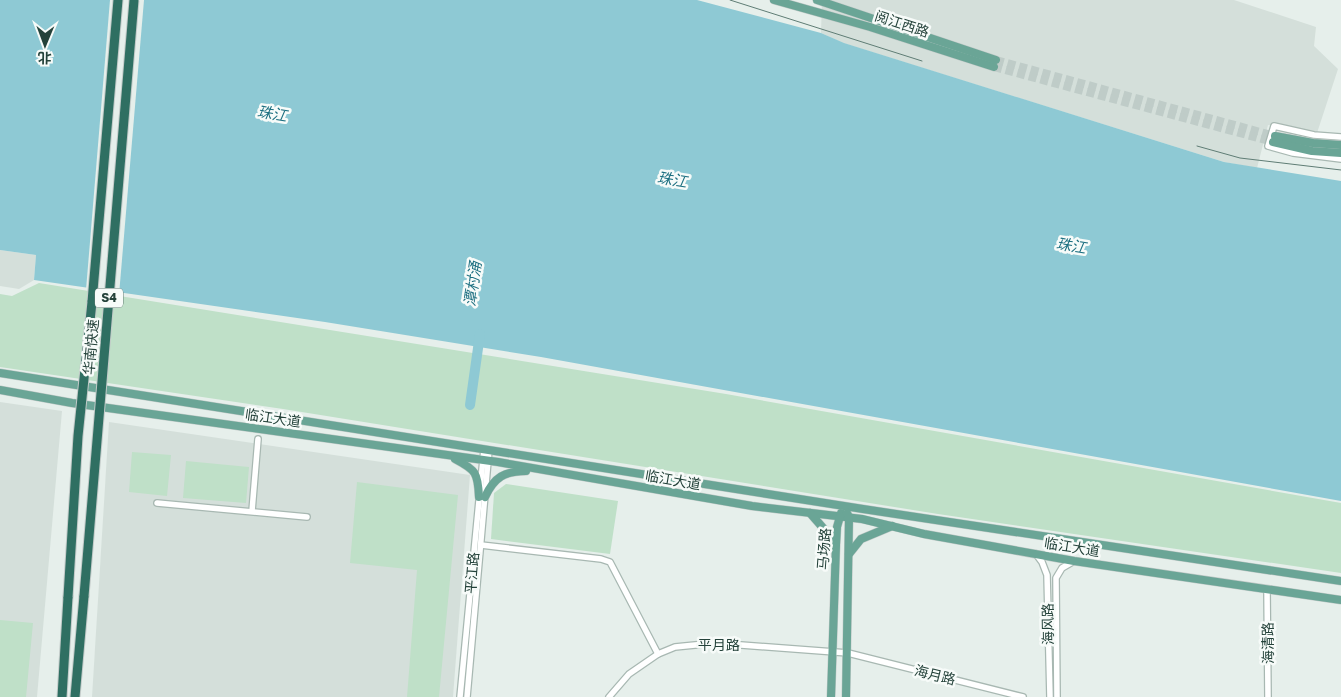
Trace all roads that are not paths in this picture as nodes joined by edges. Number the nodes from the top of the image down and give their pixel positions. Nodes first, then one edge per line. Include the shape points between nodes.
1 (118, 0) edge
2 (134, 0) edge
3 (774, 0) edge
4 (817, 0) edge
5 (1341, 137) edge
6 (1341, 145) edge
7 (1341, 153) edge
8 (1341, 159) edge
9 (0, 373) edge
10 (0, 390) edge
11 (258, 439) dead end
12 (487, 449) junction
13 (449, 456) junction
14 (485, 461) junction
15 (576, 462) junction
16 (543, 471) junction
17 (573, 476) junction
18 (751, 491) junction
19 (482, 497) junction
20 (157, 503) dead end
21 (752, 506) junction
22 (844, 506) junction
23 (252, 512) junction
24 (810, 513) junction
25 (307, 516) dead end
26 (839, 517) junction
27 (849, 517) junction
28 (927, 519) junction
29 (894, 526) junction
30 (924, 534) junction
31 (482, 545) junction
32 (835, 551) junction
33 (849, 554) junction
34 (1036, 554) junction
35 (1074, 561) junction
36 (1341, 581) edge
37 (1267, 589) junction
38 (1341, 600) edge
39 (833, 652) junction
40 (848, 653) junction
41 (658, 654) junction
42 (78, 664) junction
43 (64, 670) junction
44 (56, 697) edge
45 (62, 697) edge
46 (75, 697) edge
47 (81, 697) edge
48 (460, 697) edge
49 (467, 697) edge
50 (609, 697) edge
51 (831, 697) edge
52 (846, 697) edge
53 (1023, 697) edge
54 (1050, 697) edge
55 (1057, 697) edge
56 (1268, 697) edge

1 - 43 highway, 华南快速 / S4, bridge via 79,417
2 - 42 highway, 华南快速 / S4, bridge
3 - 4 main road, 阅江西路 via 995,63
5 - 8 street via 1274,126 1268,146 1293,153
6 - 7 main road via 1274,139 1312,151
9 - 12 main road, 临江大道
10 - 13 main road, 临江大道
11 - 23 street
12 - 14 street, 平江路
12 - 15 main road, 临江大道
13 - 14 main road, 临江大道
13 - 19 main road via 475,472
14 - 16 main road, 临江大道
14 - 19 street, 平江路
15 - 17 main road via 569,466
15 - 18 main road, 临江大道
16 - 17 main road, 临江大道
16 - 19 main road via 507,472 494,481
17 - 21 main road, 临江大道
18 - 21 main road via 758,500
18 - 22 main road, 临江大道
19 - 31 street, 平江路
19 - 48 street, 平江路
20 - 23 street
21 - 24 main road, 临江大道
22 - 26 main road, 马场路
22 - 27 main road, 马场路
22 - 28 main road, 临江大道
23 - 25 street
24 - 26 main road, 临江大道
24 - 32 main road via 831,537
26 - 27 main road, 临江大道
26 - 32 main road, 马场路
27 - 29 main road, 临江大道
27 - 33 main road, 马场路
28 - 30 main road via 917,524
28 - 36 main road, 临江大道
29 - 30 main road, 临江大道
29 - 33 main road via 861,539
30 - 34 main road, 临江大道
31 - 41 street via 610,562
31 - 49 street, 平江路
32 - 33 main road via 843,547
32 - 39 main road, 马场路
33 - 40 main road, 马场路
34 - 35 main road, 临江大道
34 - 54 street, 海风路 via 1047,575
35 - 37 main road, 临江大道
35 - 55 street, 海风路 via 1062,568 1056,578
37 - 38 main road, 临江大道
37 - 56 street, 海清路
39 - 40 street, 平月路
39 - 41 street, 平月路 via 715,643 675,647
39 - 51 main road, 马场路
40 - 52 main road, 马场路
40 - 53 street, 海月路
41 - 50 street, 平月路 via 629,674
42 - 46 highway, 华南快速 / S4
42 - 47 highway
43 - 44 highway
43 - 45 highway, 华南快速 / S4

